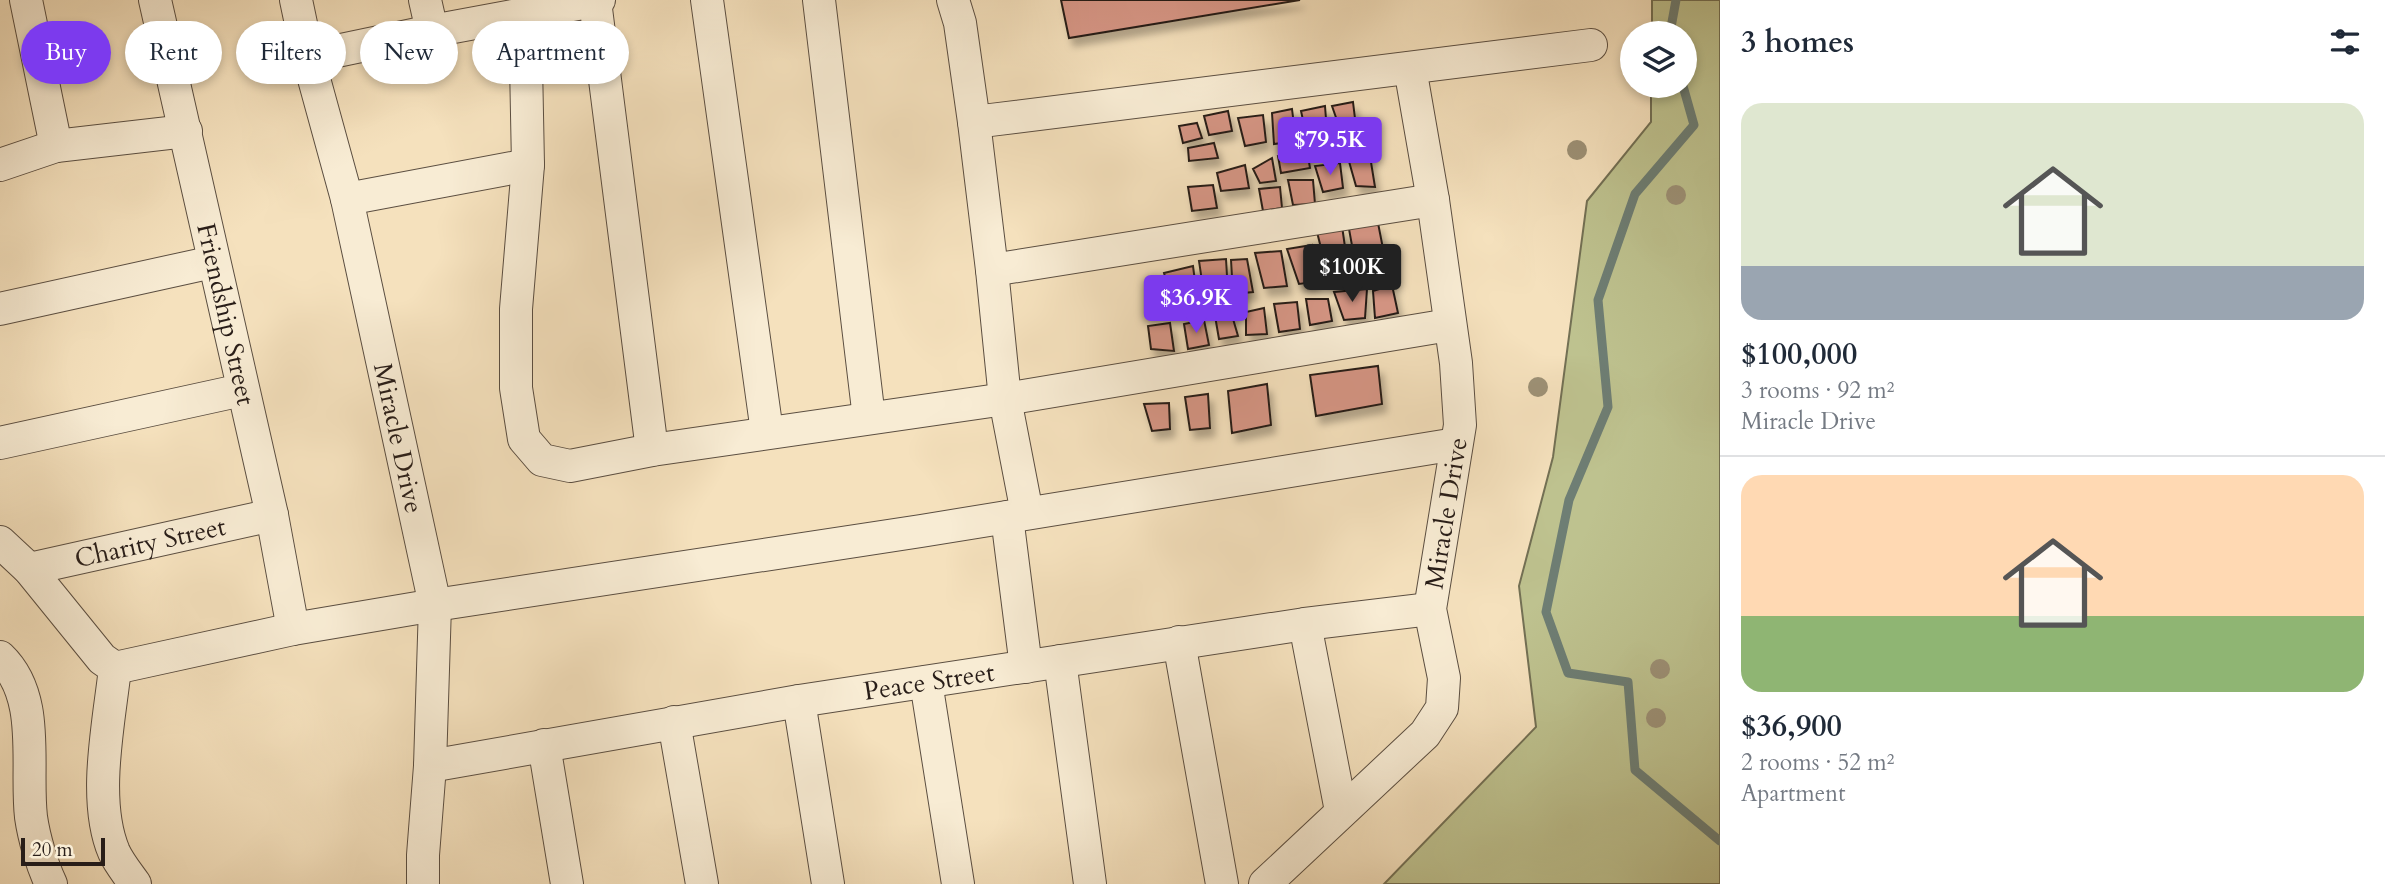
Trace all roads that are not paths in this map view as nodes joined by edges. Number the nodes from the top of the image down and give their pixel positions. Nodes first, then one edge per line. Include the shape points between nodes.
1 (26, 0) edge
2 (155, 0) edge
3 (296, 0) edge
4 (425, 0) edge
5 (597, 0) edge
6 (706, 0) edge
7 (819, 0) edge
8 (953, 0) edge
9 (544, 7) edge
10 (300, 21) edge
11 (430, 21) edge
12 (458, 25) edge
13 (1591, 45) dead end
14 (1410, 68) junction
15 (315, 84) edge
16 (974, 122) junction
17 (186, 131) junction
18 (57, 146) junction
19 (0, 165) edge
20 (528, 165) junction
21 (347, 199) junction
22 (1433, 200) junction
23 (213, 262) junction
24 (992, 270) junction
25 (0, 309) edge
26 (1449, 325) junction
27 (242, 390) junction
28 (1005, 399) junction
29 (869, 418) junction
30 (767, 432) junction
31 (0, 443) edge
32 (1456, 444) junction
33 (652, 450) junction
34 (272, 514) junction
35 (1017, 515) junction
36 (0, 542) edge
37 (29, 569) junction
38 (435, 605) junction
39 (1430, 609) junction
40 (1305, 624) junction
41 (293, 629) junction
42 (1179, 642) junction
43 (0, 657) edge
44 (1060, 661) junction
45 (1026, 667) junction
46 (115, 668) junction
47 (926, 682) junction
48 (799, 701) junction
49 (674, 722) junction
50 (544, 745) junction
51 (430, 766) junction
52 (1341, 811) junction
53 (419, 883) edge
54 (51, 884) edge
55 (135, 884) edge
56 (567, 884) edge
57 (702, 884) edge
58 (828, 884) edge
59 (958, 884) edge
60 (1090, 884) edge
61 (1222, 884) edge
62 (1265, 884) edge

1 - 18 street
2 - 17 street, Friendship Street
3 - 10 street, Miracle Drive
4 - 11 street
5 - 9 street
5 - 33 street
6 - 30 street
7 - 29 street
8 - 16 street
9 - 12 street
9 - 20 street
13 - 14 street
14 - 16 street
14 - 22 street, Miracle Drive
15 - 21 street, Miracle Drive
16 - 24 street
17 - 18 street
17 - 23 street, Friendship Street
18 - 19 street
20 - 21 street
20 - 33 street via 516,310 516,388 524,439 542,460 570,466
21 - 38 street, Miracle Drive
22 - 24 street
22 - 26 street, Miracle Drive
23 - 25 street
23 - 27 street, Friendship Street
24 - 28 street
26 - 28 street
26 - 32 street, Miracle Drive via 1458,388
27 - 31 street
27 - 34 street, Friendship Street
28 - 29 street
28 - 35 street
29 - 30 street
30 - 33 street
32 - 35 street
32 - 39 street, Miracle Drive
34 - 37 street, Charity Street
34 - 41 street, Friendship Street
35 - 38 street
35 - 45 street
36 - 37 street
37 - 46 street via 102,659
38 - 41 street
38 - 51 street, Miracle Drive
39 - 40 street, Peace Street
39 - 52 street, Miracle Drive via 1444,678 1442,708 1425,734
40 - 42 street, Peace Street
40 - 52 street
41 - 46 street
42 - 44 street, Peace Street
42 - 61 street
43 - 54 street via 20,688 28,715 32,819
44 - 45 street, Peace Street
44 - 60 street
45 - 47 street, Peace Street
46 - 55 street via 102,776 105,816 114,852
47 - 48 street, Peace Street
47 - 59 street
48 - 49 street, Peace Street
48 - 58 street
49 - 50 street, Peace Street
49 - 57 street
50 - 51 street, Peace Street
50 - 56 street
51 - 53 street, Miracle Drive
52 - 62 street, Miracle Drive

